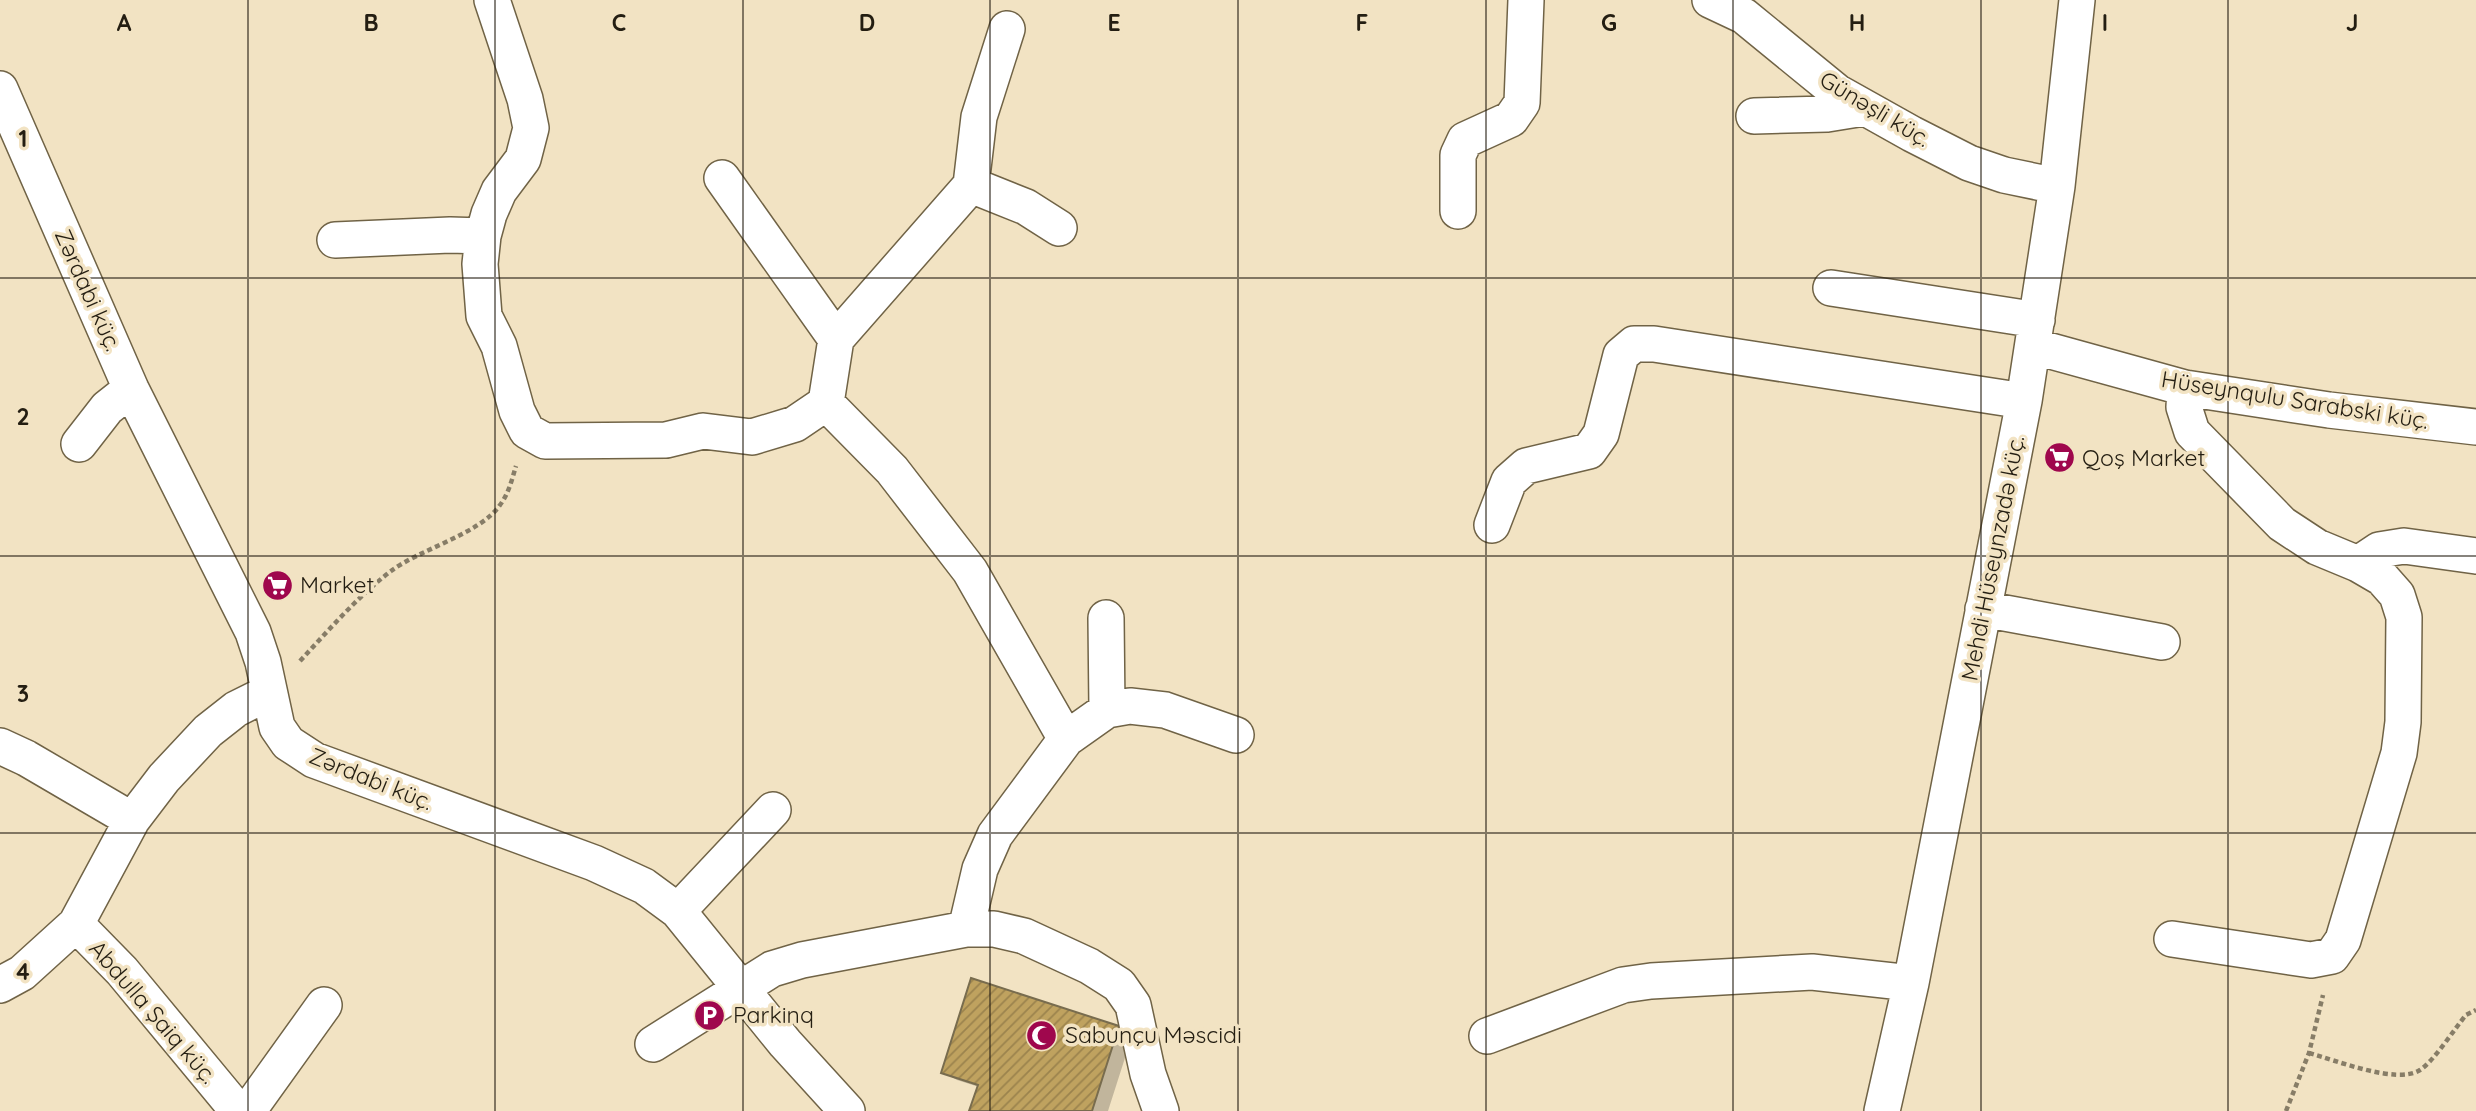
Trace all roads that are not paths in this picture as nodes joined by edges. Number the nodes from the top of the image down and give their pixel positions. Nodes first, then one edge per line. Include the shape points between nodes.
1 (492, 0) edge
2 (1526, 0) edge
3 (1710, 0) edge
4 (2077, 0) edge
5 (1007, 29) dead end
6 (0, 89) edge
7 (1864, 108) junction
8 (1754, 116) dead end
9 (722, 178) dead end
10 (971, 185) junction
11 (2057, 186) junction
12 (1458, 211) dead end
13 (1059, 228) dead end
14 (483, 236) junction
15 (335, 240) dead end
16 (1831, 288) dead end
17 (2035, 333) junction
18 (836, 339) junction
19 (2185, 388) junction
20 (131, 389) junction
21 (2024, 401) junction
22 (826, 403) junction
23 (2476, 427) edge
24 (79, 444) dead end
25 (1492, 525) dead end
26 (2476, 556) edge
27 (2358, 564) junction
28 (1983, 609) junction
29 (1106, 618) dead end
30 (2162, 642) dead end
31 (268, 693) junction
32 (1107, 710) junction
33 (1236, 735) dead end
34 (1066, 739) junction
35 (0, 746) edge
36 (773, 810) dead end
37 (132, 820) junction
38 (678, 911) junction
39 (76, 924) junction
40 (967, 929) junction
41 (2172, 939) dead end
42 (1910, 983) junction
43 (0, 985) edge
44 (742, 987) junction
45 (324, 1005) dead end
46 (1487, 1036) dead end
47 (653, 1044) dead end
48 (238, 1111) edge
49 (248, 1111) edge
50 (847, 1111) edge
51 (1161, 1111) edge
52 (1882, 1111) edge

1 - 14 street via 531,128 523,159 499,191
2 - 12 street via 1522,103 1511,118 1465,140 1458,155
3 - 7 street, Günəşli küç. via 1744,16 1837,92
4 - 11 street, Mehdi Hüseynzadə küç.
5 - 10 street via 979,117
6 - 20 street, Zərdabi küç.
7 - 8 street
7 - 11 street, Günəşli küç. via 1969,163
9 - 18 street
10 - 13 street via 1026,207
10 - 18 street
11 - 17 street, Mehdi Hüseynzadə küç.
14 - 15 street
14 - 22 street via 484,316 499,346 516,411 527,431 545,441 666,440 704,431 752,437 795,424
16 - 17 street, Hüseynqulu Sarabski küç.
17 - 19 street, Hüseynqulu Sarabski küç.
17 - 21 street, Mehdi Hüseynzadə küç.
18 - 22 street
19 - 23 street, Hüseynqulu Sarabski küç.
19 - 27 street via 2184,407 2193,432 2282,524 2317,547
20 - 24 street via 107,408
20 - 31 street, Zərdabi küç. via 253,632
21 - 25 street via 1634,344 1621,355 1601,434 1589,451 1526,466 1509,481
21 - 28 street, Mehdi Hüseynzadə küç.
22 - 34 street via 892,470 971,571
26 - 27 street via 2404,546 2379,550
27 - 41 street via 2382,578 2397,595 2404,617 2403,722 2399,753 2343,940 2332,956 2311,960
28 - 30 street
28 - 42 street, Mehdi Hüseynzadə küç.
29 - 32 street
31 - 37 street via 236,709 208,731
31 - 38 street, Zərdabi küç. via 277,727 288,743 314,760 594,863 644,886
32 - 33 street via 1130,706 1165,710
32 - 34 street
34 - 40 street via 995,835 980,869
35 - 37 street
36 - 38 street
37 - 39 street
38 - 44 street, Zərdabi küç.
39 - 43 street, Abdulla Şaiq küç. via 22,973
39 - 48 street, Abdulla Şaiq küç. via 122,971
40 - 44 street via 802,960 772,969
40 - 51 street via 1024,936 1119,985 1133,1005
42 - 46 street via 1812,972 1651,981 1623,985
42 - 52 street, Mehdi Hüseynzadə küç.
44 - 47 street
44 - 50 street, Zərdabi küç. via 785,1044
45 - 49 street

